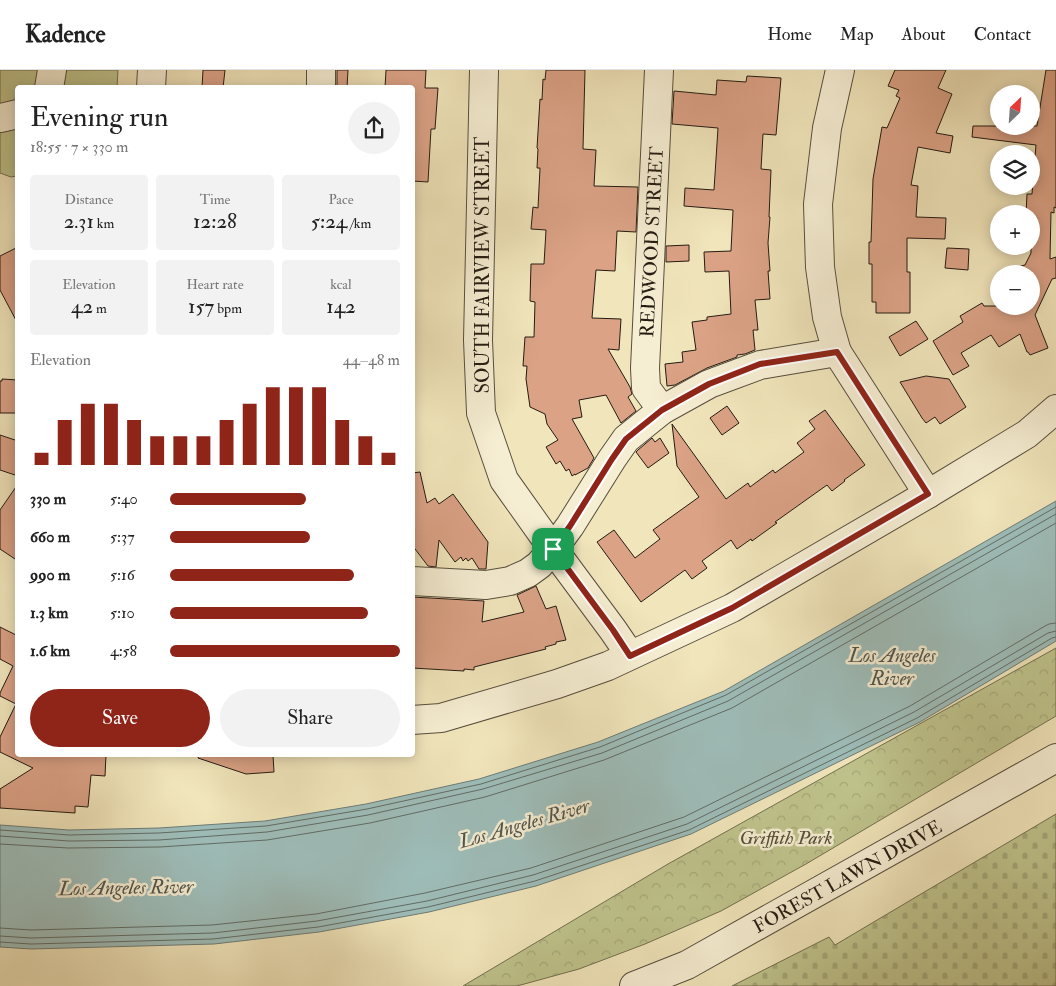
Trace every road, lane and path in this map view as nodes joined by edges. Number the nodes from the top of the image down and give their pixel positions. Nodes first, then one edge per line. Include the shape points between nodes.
1 (52, 70) edge
2 (152, 70) edge
3 (321, 70) edge
4 (484, 70) edge
5 (659, 70) edge
6 (840, 70) edge
7 (50, 85) edge
8 (151, 85) edge
9 (321, 85) edge
10 (15, 115) edge
11 (0, 118) edge
12 (837, 352) junction
13 (1056, 409) edge
14 (662, 410) junction
15 (928, 494) junction
16 (553, 549) junction
17 (415, 581) edge
18 (630, 656) junction
19 (415, 720) edge
20 (1056, 758) edge
21 (634, 986) edge

1 - 7 street
2 - 8 street
3 - 9 street
4 - 16 street, SOUTH FAIRVIEW STREET via 478,340 481,413 504,480
5 - 14 street, REDWOOD STREET via 645,368 646,388
6 - 12 street via 827,128 818,204 820,267 827,317
10 - 11 street
12 - 14 street via 760,364 709,384
12 - 15 street
13 - 15 street via 1027,434
14 - 16 street via 626,439
15 - 18 street via 732,608
16 - 17 street via 539,565 510,581 486,585
16 - 18 street, SOUTH FAIRVIEW STREET
18 - 19 street via 558,684 441,718
20 - 21 street, FOREST LAWN DRIVE via 687,965

